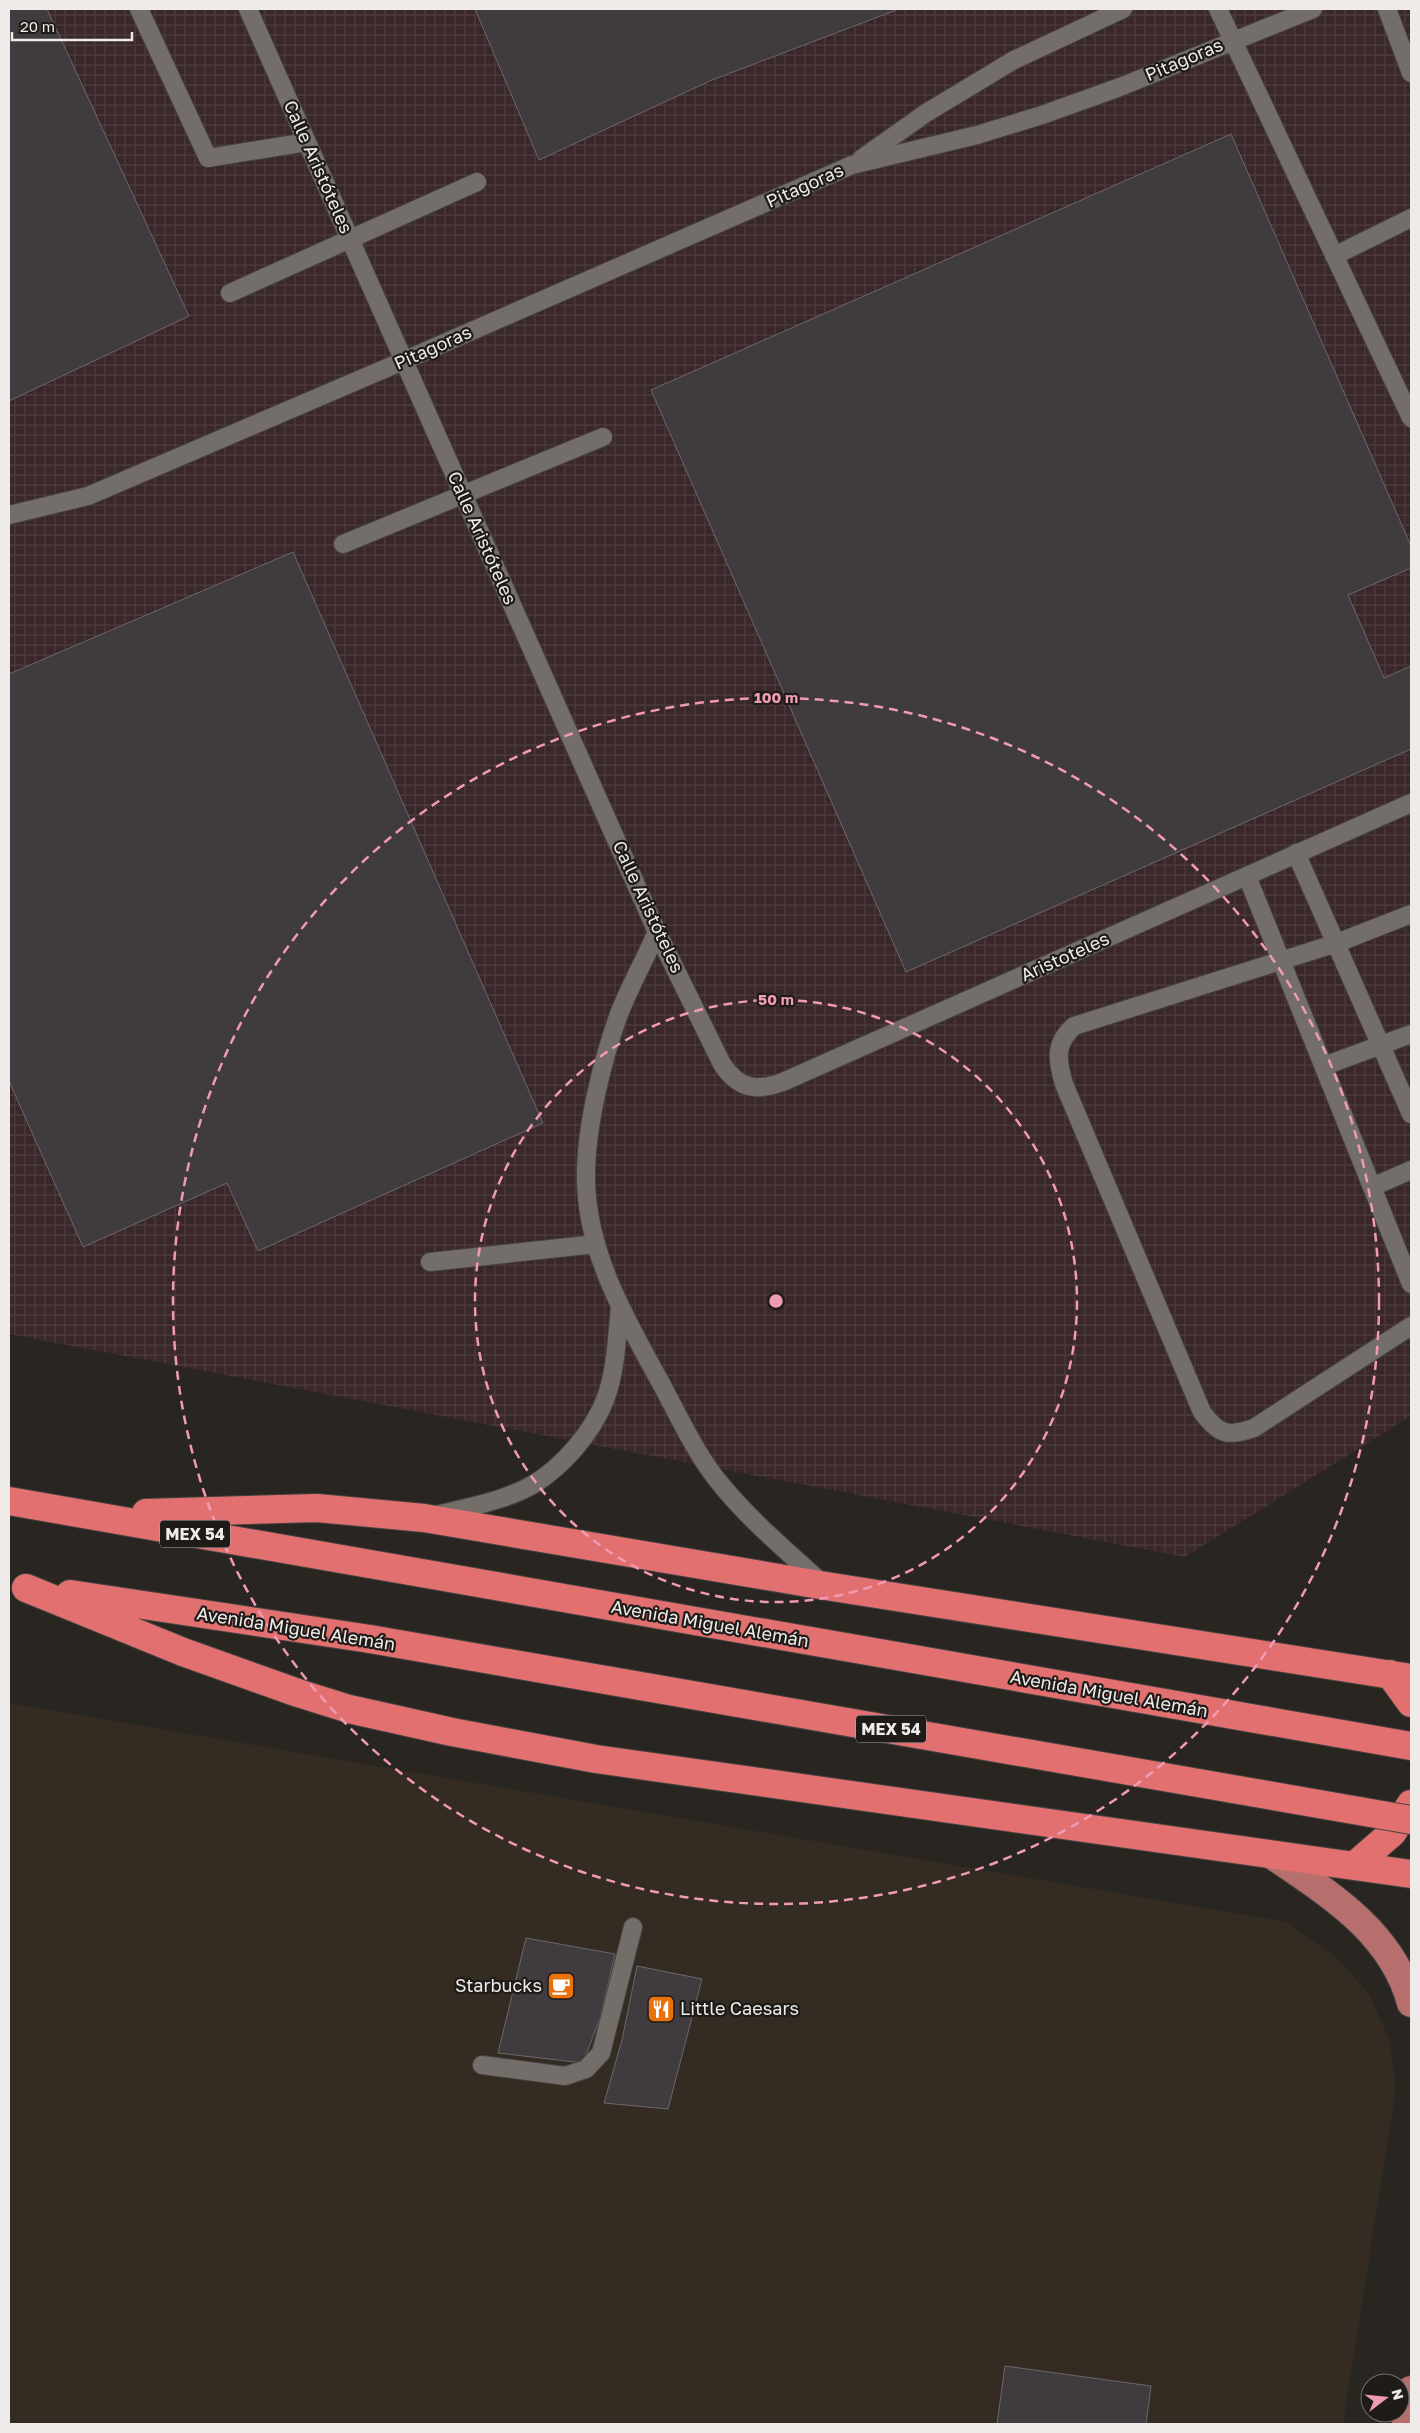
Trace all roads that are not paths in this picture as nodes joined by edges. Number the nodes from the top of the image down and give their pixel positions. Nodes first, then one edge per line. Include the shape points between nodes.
1 (139, 9) edge
2 (248, 9) edge
3 (1123, 9) edge
4 (1218, 9) edge
5 (1313, 9) edge
6 (1387, 9) edge
7 (1232, 40) junction
8 (1411, 73) edge
9 (307, 142) junction
10 (852, 165) junction
11 (477, 182) dead end
12 (1411, 218) edge
13 (350, 239) junction
14 (1334, 256) junction
15 (230, 293) dead end
16 (404, 361) junction
17 (1408, 400) edge
18 (1411, 418) edge
19 (603, 438) dead end
20 (463, 494) junction
21 (9, 515) edge
22 (343, 544) dead end
23 (1411, 803) edge
24 (1296, 854) junction
25 (1247, 876) junction
26 (1411, 914) edge
27 (657, 932) junction
28 (1338, 943) junction
29 (1281, 960) junction
30 (1411, 1034) edge
31 (1382, 1045) junction
32 (722, 1064) joint
33 (1324, 1066) junction
34 (1411, 1114) edge
35 (1411, 1170) edge
36 (1372, 1187) junction
37 (596, 1244) junction
38 (430, 1262) dead end
39 (1411, 1284) edge
40 (620, 1306) junction
41 (1411, 1326) edge
42 (9, 1501) edge
43 (91, 1515) junction
44 (424, 1518) junction
45 (18, 1586) edge
46 (826, 1586) junction
47 (1401, 1676) edge
48 (1411, 1703) edge
49 (1411, 1746) edge
50 (1411, 1804) edge
51 (1411, 1820) edge
52 (1272, 1855) junction
53 (1354, 1866) junction
54 (1411, 1874) edge
55 (633, 1927) dead end
56 (1411, 2003) edge
57 (482, 2065) dead end
58 (1411, 2390) edge
59 (1406, 2424) edge

1 - 9 lane via 208,158
2 - 9 lane, Calle Aristóteles
3 - 10 lane, Pitagoras via 975,82
4 - 7 lane
5 - 7 lane, Pitagoras
6 - 8 lane
7 - 10 lane, Pitagoras via 1120,87 1042,115 977,135
7 - 14 lane
9 - 13 lane, Calle Aristóteles
10 - 16 lane, Pitagoras
11 - 13 lane
12 - 14 lane
13 - 15 lane
13 - 16 lane, Calle Aristóteles
14 - 17 lane
16 - 20 lane, Calle Aristóteles
16 - 21 lane, Pitagoras via 88,496
17 - 18 lane
19 - 20 lane
20 - 22 lane
20 - 27 lane, Calle Aristóteles
23 - 24 lane, Aristoteles
24 - 25 lane, Aristoteles
24 - 28 lane
25 - 29 lane
25 - 32 lane, Aristoteles via 768,1088 752,1088 740,1083
26 - 28 lane
27 - 32 lane, Calle Aristóteles
27 - 37 lane via 619,1014 588,1142 586,1180
28 - 29 lane
28 - 31 lane
29 - 33 lane
29 - 41 lane via 1074,1026 1064,1035 1058,1049 1064,1084 1202,1412 1221,1432 1236,1434 1254,1428
30 - 31 lane
31 - 33 lane
31 - 34 lane
33 - 36 lane
35 - 36 lane
36 - 39 lane
37 - 38 lane
37 - 40 lane
40 - 44 lane via 615,1355 604,1401 586,1433 566,1457 534,1484 494,1500
40 - 46 lane via 689,1437 721,1485 749,1518
42 - 43 highway, Avenida Miguel Alemán / MEX 54
43 - 44 highway via 317,1508
43 - 49 highway, Avenida Miguel Alemán / MEX 54
44 - 46 highway
45 - 51 highway, Avenida Miguel Alemán / MEX 54, bridge via 370,1639
45 - 52 highway via 183,1652 298,1693 349,1709 452,1732 596,1759
46 - 47 highway
47 - 48 highway
50 - 53 highway via 1392,1833
52 - 53 highway
52 - 56 main road via 1368,1927 1391,1956
53 - 54 highway
55 - 57 lane via 601,2053 586,2069 565,2076
58 - 59 main road

